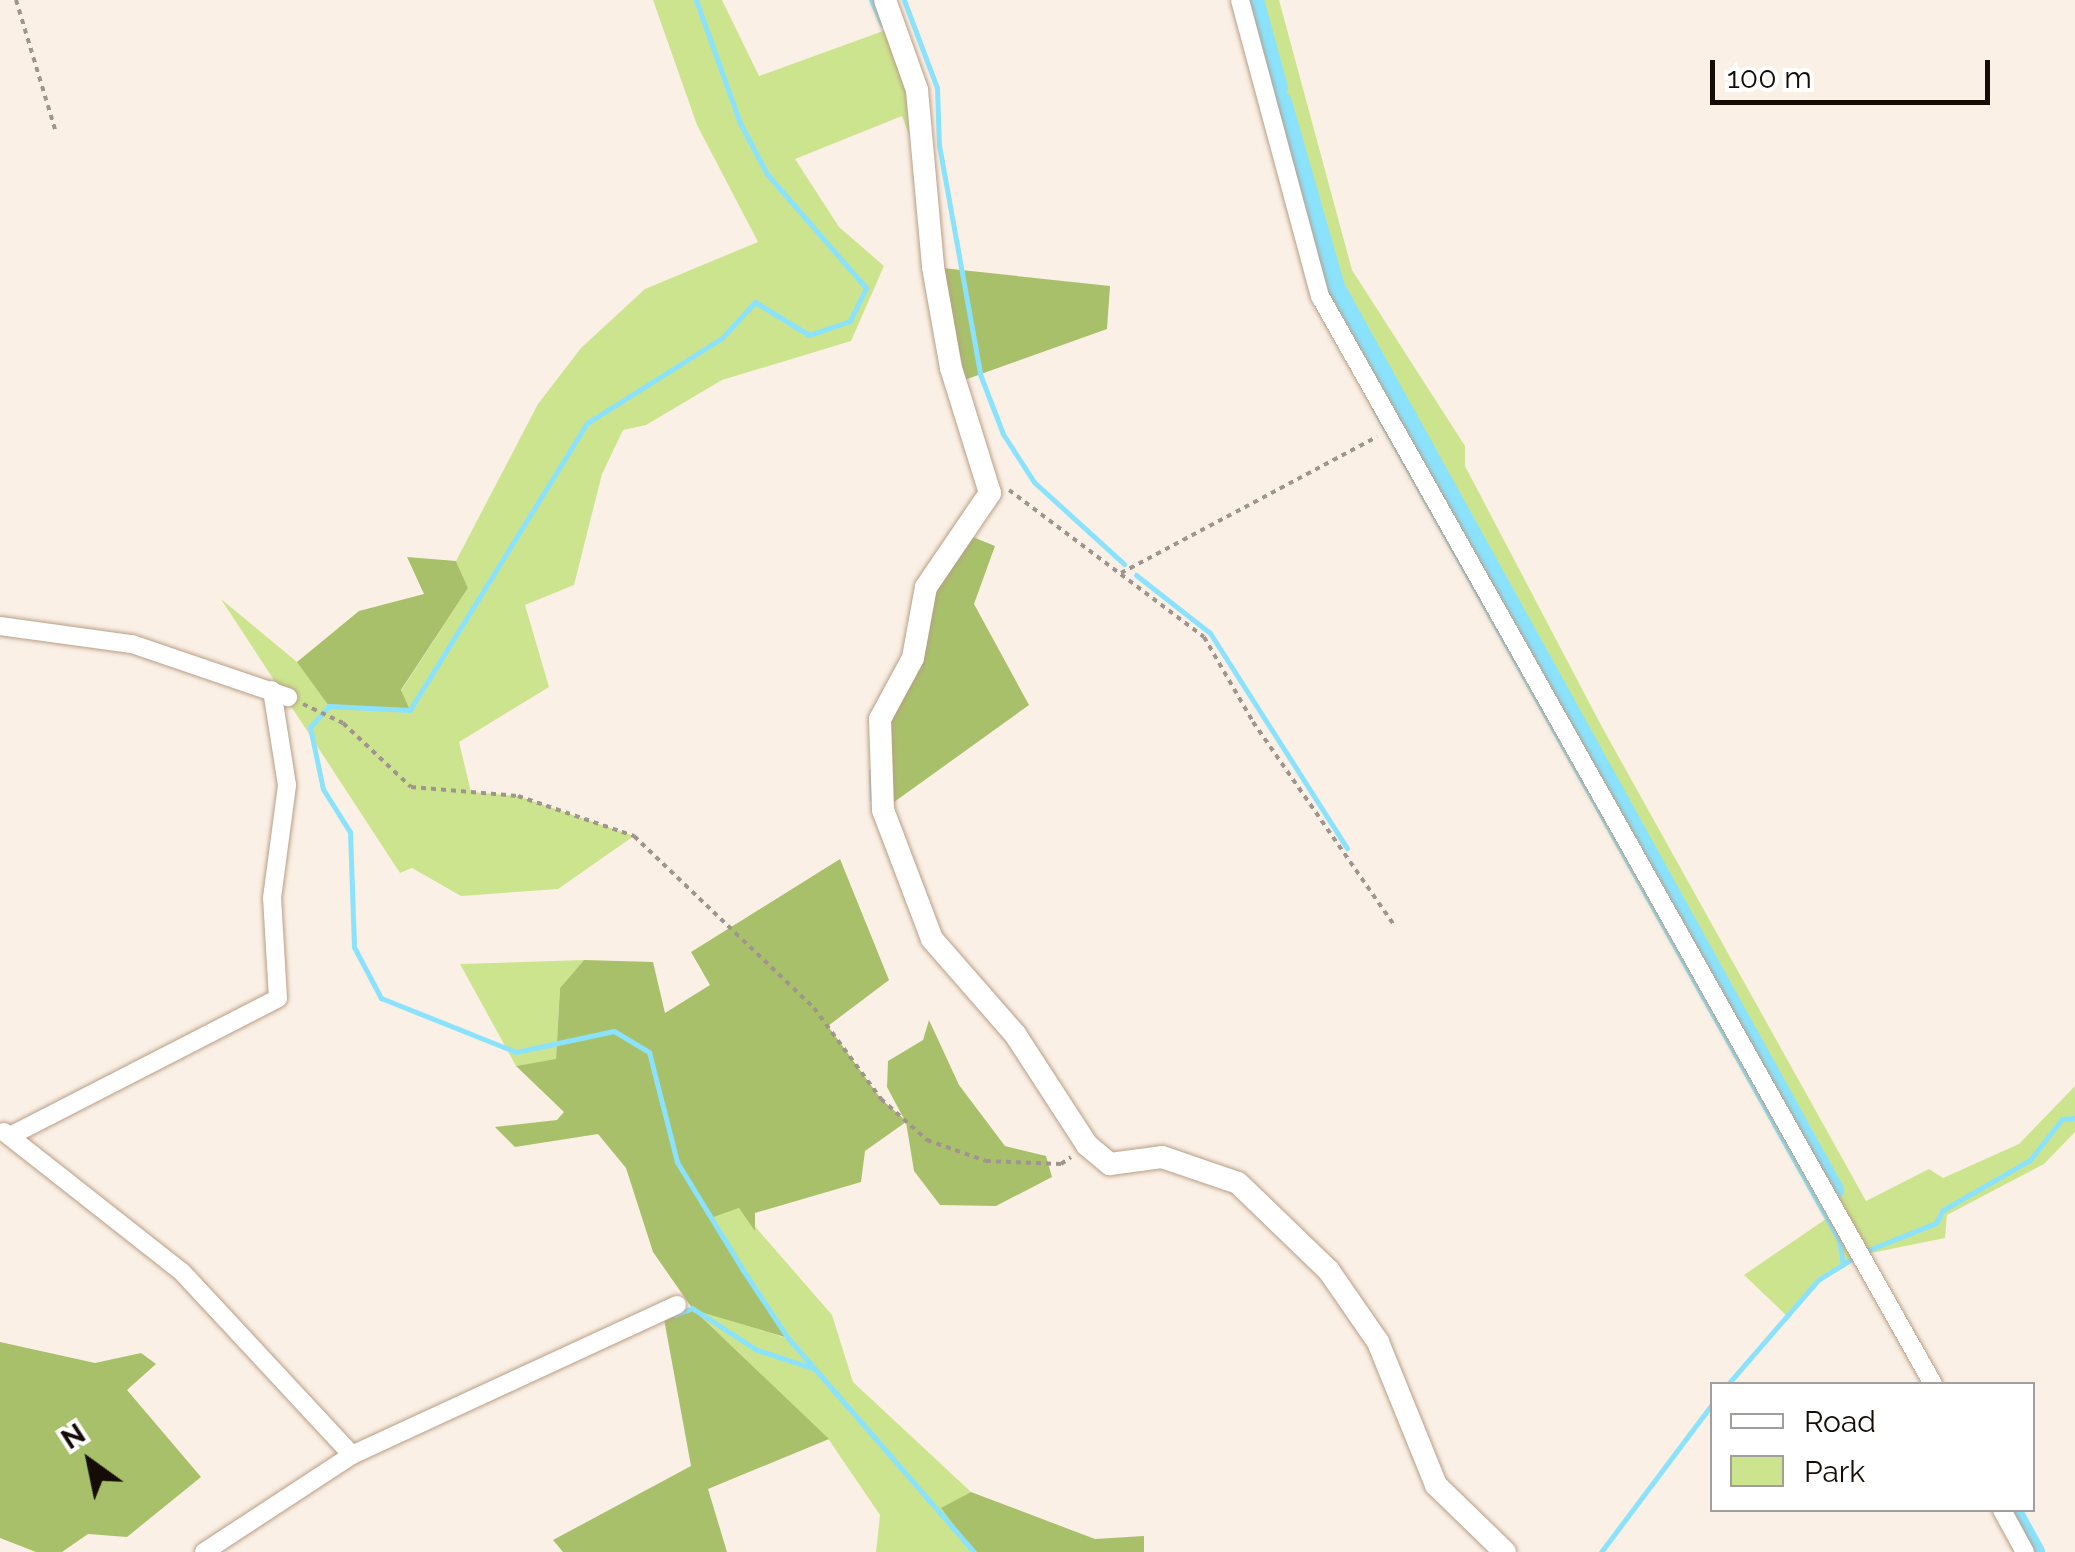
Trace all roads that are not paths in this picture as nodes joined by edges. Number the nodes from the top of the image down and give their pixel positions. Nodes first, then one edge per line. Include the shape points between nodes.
1 (885, 0) edge
2 (1240, 0) edge
3 (0, 626) edge
4 (5, 1132) edge
5 (677, 1306) dead end
6 (1931, 1382) edge
7 (352, 1455) junction
8 (2003, 1512) edge
9 (204, 1552) edge
10 (1505, 1552) edge
11 (2026, 1552) edge

1 - 10 street via 917,90 951,368 990,494 926,587 913,658 880,719 878,786 932,939 1015,1034 1087,1146 1110,1164 1162,1158 1238,1182 1329,1270 1378,1342 1436,1485
2 - 6 street via 1320,296
3 - 4 street via 132,644 280,693 287,784 272,898 278,998
4 - 7 street via 182,1272
5 - 7 street
7 - 9 street
8 - 11 street

